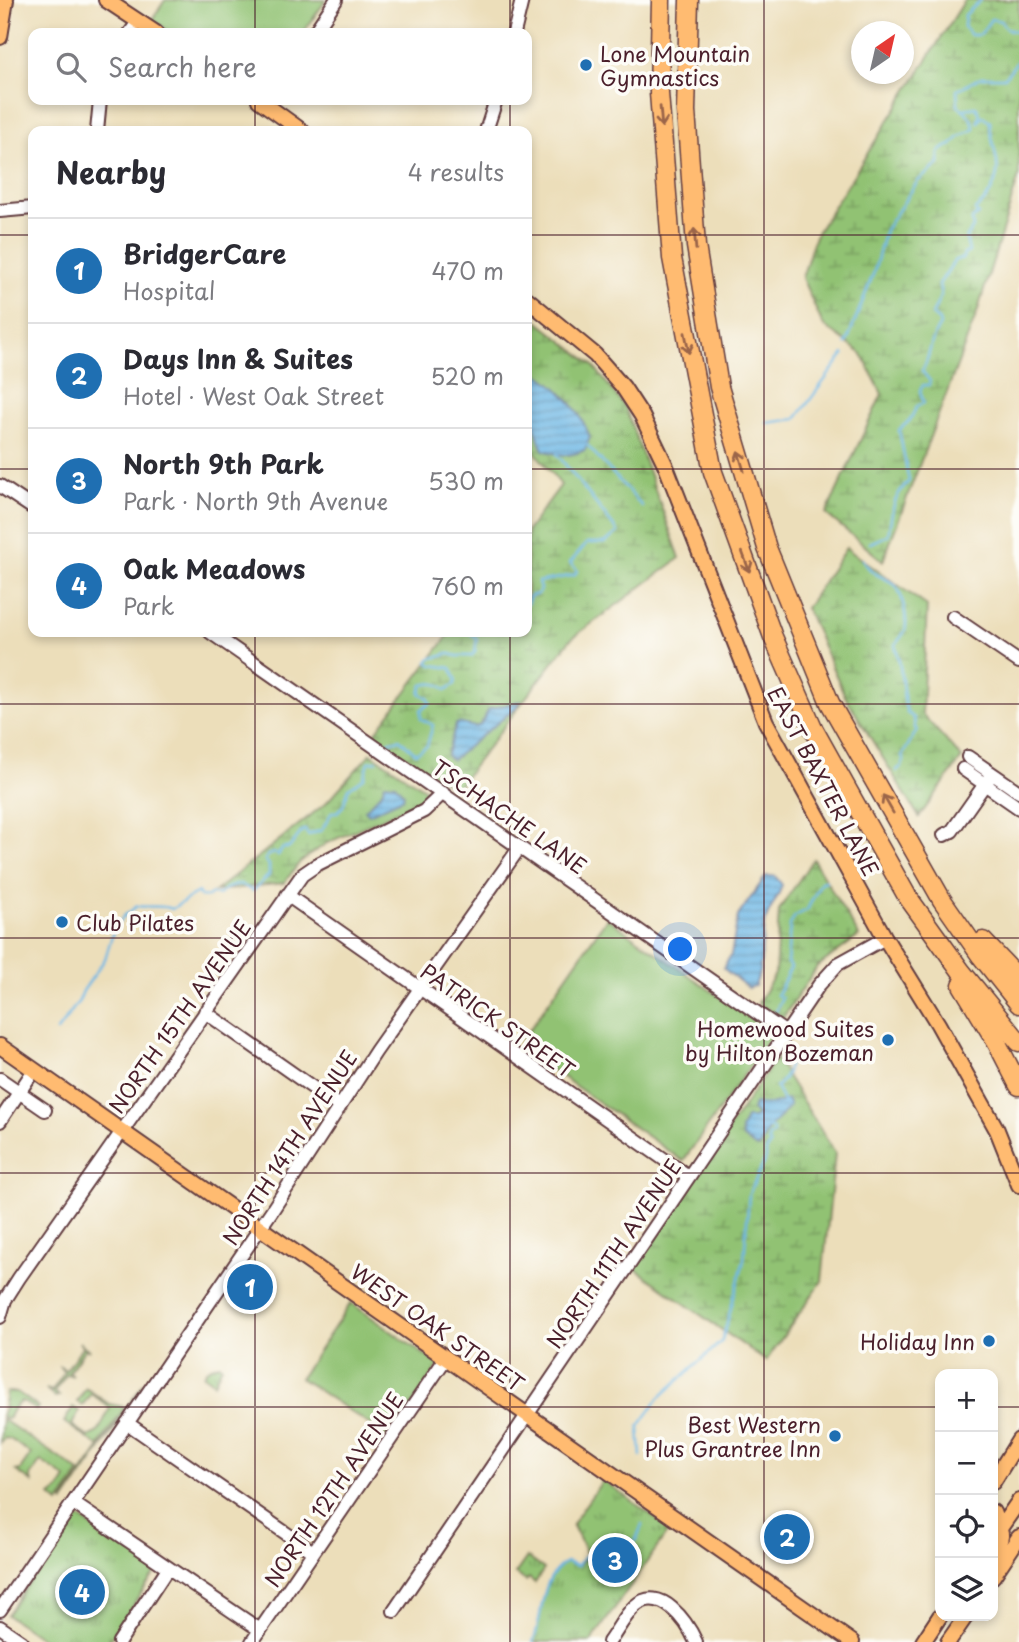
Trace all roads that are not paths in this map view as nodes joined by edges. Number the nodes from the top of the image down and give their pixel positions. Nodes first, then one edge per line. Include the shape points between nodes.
1 (6, 0) edge
2 (106, 0) edge
3 (336, 0) edge
4 (522, 0) edge
5 (661, 0) edge
6 (690, 0) edge
7 (134, 27) edge
8 (317, 28) edge
9 (515, 28) edge
10 (0, 37) edge
11 (100, 105) edge
12 (268, 105) edge
13 (494, 105) edge
14 (97, 126) edge
15 (296, 126) edge
16 (488, 126) edge
17 (28, 208) edge
18 (0, 211) edge
19 (532, 303) edge
20 (0, 486) edge
21 (28, 505) edge
22 (953, 617) dead end
23 (219, 637) edge
24 (1019, 662) edge
25 (965, 763) dead end
26 (988, 779) junction
27 (1019, 792) edge
28 (443, 793) junction
29 (1019, 808) edge
30 (944, 835) dead end
31 (908, 838) junction
32 (520, 847) junction
33 (287, 895) junction
34 (907, 896) junction
35 (885, 938) junction
36 (1019, 979) edge
37 (420, 989) junction
38 (1019, 1004) edge
39 (205, 1012) junction
40 (786, 1034) junction
41 (1019, 1042) edge
42 (0, 1046) edge
43 (34, 1070) junction
44 (0, 1079) edge
45 (1019, 1086) edge
46 (18, 1091) junction
47 (339, 1106) junction
48 (45, 1110) dead end
49 (0, 1121) edge
50 (122, 1131) junction
51 (688, 1176) junction
52 (1019, 1185) edge
53 (260, 1227) junction
54 (0, 1317) edge
55 (446, 1358) junction
56 (526, 1414) junction
57 (127, 1423) junction
58 (1019, 1440) edge
59 (998, 1474) edge
60 (1019, 1501) edge
61 (73, 1503) junction
62 (1019, 1514) edge
63 (998, 1532) edge
64 (1018, 1539) edge
65 (313, 1552) junction
66 (169, 1568) junction
67 (998, 1569) edge
68 (0, 1610) edge
69 (394, 1611) dead end
70 (937, 1621) edge
71 (963, 1621) edge
72 (0, 1627) edge
73 (260, 1630) junction
74 (22, 1642) edge
75 (119, 1642) edge
76 (252, 1642) edge
77 (610, 1642) edge
78 (696, 1642) edge
79 (852, 1642) edge
80 (923, 1642) edge
81 (948, 1642) edge

1 - 10 main road
2 - 7 main road
3 - 8 street
4 - 9 street
5 -> 34 highway via 659,93 672,258 713,471 773,637 809,718
31 -> 6 highway via 830,703 801,635 767,548 719,387 696,246 686,111
11 - 14 street
12 - 15 main road
13 - 16 street
17 - 18 street
19 - 35 main road, EAST BAXTER LANE via 595,355 642,416 766,722
20 - 21 street
22 - 24 street
23 - 28 street, TSCHACHE LANE
25 - 26 street
26 - 27 street
26 - 29 street
26 - 30 street via 952,831
28 - 32 street, TSCHACHE LANE
28 - 33 street, NORTH 15TH AVENUE via 425,811 318,864 302,875
31 - 36 highway via 975,934
31 - 38 highway via 942,900
32 - 37 street, NORTH 14TH AVENUE
32 - 40 street, TSCHACHE LANE
33 - 37 street, PATRICK STREET
33 - 39 street, NORTH 15TH AVENUE
34 - 41 highway
34 - 45 highway
35 - 40 street, NORTH 11TH AVENUE via 838,964
35 - 52 main road, EAST BAXTER LANE via 997,1130
37 - 47 street, NORTH 14TH AVENUE
37 - 51 street, PATRICK STREET
39 - 47 street
39 - 50 street, NORTH 15TH AVENUE
40 - 51 street, NORTH 11TH AVENUE
42 - 43 main road, WEST OAK STREET
43 - 46 street
43 - 50 main road, WEST OAK STREET
44 - 46 street
46 - 48 street
46 - 49 street
47 - 53 street, NORTH 14TH AVENUE
50 - 53 main road, WEST OAK STREET
50 - 54 street, NORTH 15TH AVENUE via 19,1278
51 - 56 street, NORTH 11TH AVENUE
53 - 55 main road, WEST OAK STREET
53 - 57 street, NORTH 14TH AVENUE
55 - 56 main road, WEST OAK STREET
55 - 65 street, NORTH 12TH AVENUE
56 - 69 street, NORTH 11TH AVENUE
56 - 79 main road, WEST OAK STREET
57 - 61 street, NORTH 14TH AVENUE
57 - 65 street
58 - 59 main road
60 - 63 main road
61 - 66 street
61 - 68 street, NORTH 14TH AVENUE
62 - 64 main road via 1012,1530
64 - 67 main road
65 - 73 street, NORTH 12TH AVENUE
66 - 73 street
66 - 75 street
70 - 80 main road
71 - 81 main road
72 - 74 street
73 - 76 street, NORTH 12TH AVENUE
77 - 78 street via 635,1606 646,1601 661,1601 678,1614

